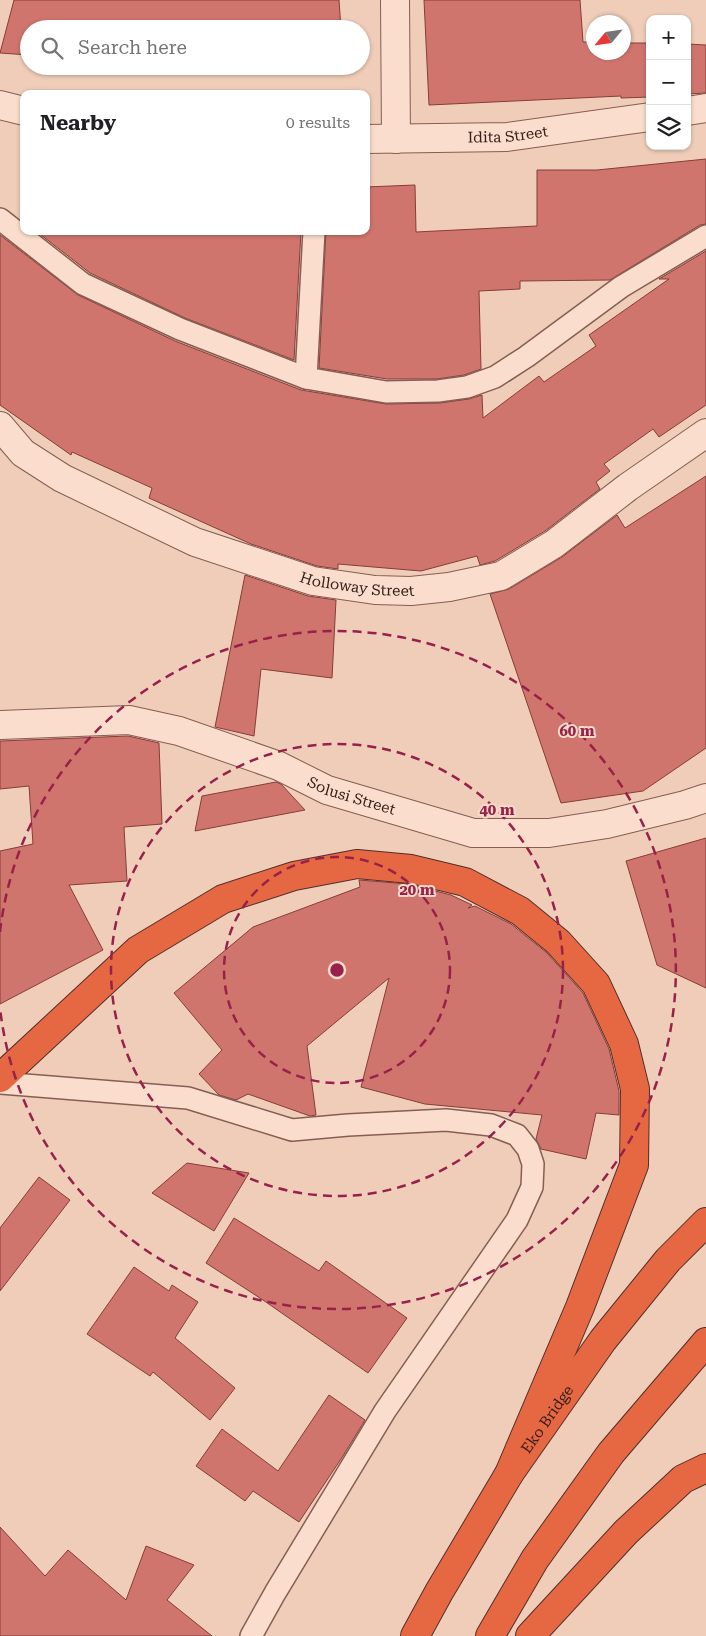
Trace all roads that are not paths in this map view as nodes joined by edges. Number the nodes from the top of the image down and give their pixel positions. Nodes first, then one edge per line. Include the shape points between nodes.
1 (395, 0) edge
2 (0, 105) edge
3 (706, 108) edge
4 (20, 110) edge
5 (691, 110) edge
6 (646, 117) edge
7 (370, 139) edge
8 (396, 139) junction
9 (0, 219) edge
10 (20, 235) edge
11 (20, 235) edge
12 (314, 235) edge
13 (706, 236) edge
14 (306, 378) junction
15 (0, 426) edge
16 (706, 433) edge
17 (0, 725) edge
18 (706, 798) edge
19 (0, 1078) edge
20 (0, 1083) edge
21 (706, 1222) edge
22 (706, 1342) edge
23 (706, 1468) edge
24 (509, 1474) junction
25 (251, 1636) edge
26 (415, 1636) edge
27 (490, 1636) edge
28 (530, 1636) edge

1 - 8 street
2 - 4 street
3 - 5 street
6 - 8 street, Idita Street via 507,137
7 - 8 street, Idita Street
9 - 10 lane
11 - 14 lane via 83,284 180,329
12 - 14 lane
13 - 14 lane via 621,287 495,377 467,387 386,392
15 - 16 street, Holloway Street via 23,453 62,478 195,542 313,581 375,590 411,591 501,576 554,544
17 - 18 street, Solusi Street via 129,720 179,731 279,766 327,790 474,833 548,833 607,824
19 - 24 highway via 138,950 222,899 294,876 357,864 411,869 466,882 520,910 558,942 596,984 624,1044 635,1089 634,1164 580,1307
20 - 25 lane via 188,1098 292,1130 446,1120 491,1125 517,1135 528,1149 533,1164 532,1186 517,1220 385,1411
21 - 24 highway, Eko Bridge via 668,1260 603,1340
22 - 27 highway via 611,1453 535,1559
23 - 28 highway via 683,1479 626,1532
24 - 26 highway, Eko Bridge

